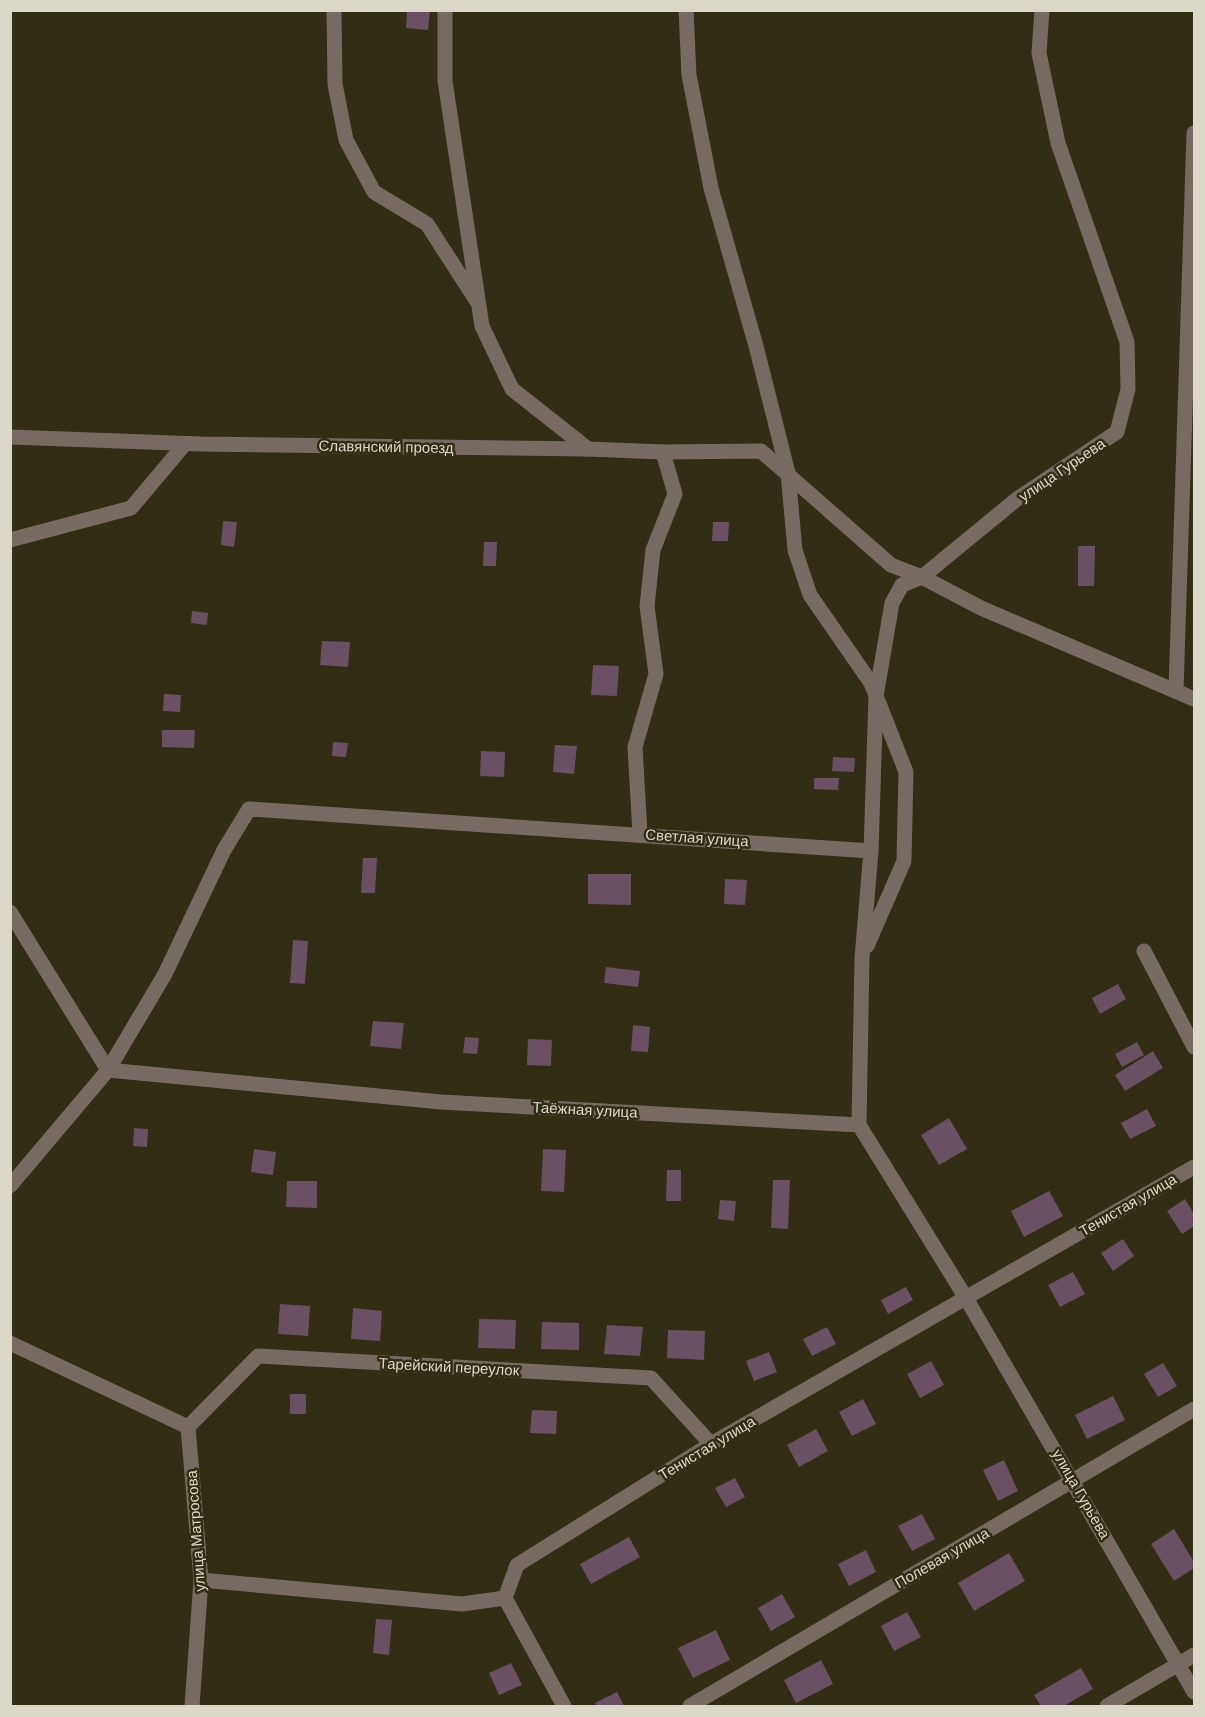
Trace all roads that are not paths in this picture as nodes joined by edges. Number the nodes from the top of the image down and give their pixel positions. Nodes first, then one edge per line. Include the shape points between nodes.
1 (334, 10) edge
2 (445, 10) edge
3 (686, 10) edge
4 (1042, 10) edge
5 (1194, 133) edge
6 (479, 305) junction
7 (10, 437) edge
8 (185, 444) junction
9 (588, 449) junction
10 (663, 452) junction
11 (788, 473) junction
12 (10, 540) edge
13 (922, 577) junction
14 (1176, 690) junction
15 (876, 696) junction
16 (1194, 699) edge
17 (640, 834) junction
18 (871, 851) junction
19 (10, 912) edge
20 (1144, 951) dead end
21 (862, 958) junction
22 (1194, 1047) edge
23 (108, 1070) junction
24 (859, 1125) junction
25 (1194, 1167) edge
26 (10, 1186) edge
27 (966, 1298) junction
28 (10, 1343) edge
29 (1194, 1408) edge
30 (188, 1427) junction
31 (711, 1444) junction
32 (1074, 1481) junction
33 (201, 1580) junction
34 (505, 1598) junction
35 (1194, 1655) edge
36 (1179, 1665) junction
37 (1194, 1692) edge
38 (192, 1707) edge
39 (564, 1707) edge
40 (690, 1707) edge
41 (1107, 1707) edge

1 - 6 street via 335,84 346,140 374,192 428,224
2 - 6 street via 445,81
3 - 11 street via 689,75 711,188
4 - 13 street, улица Гурьева via 1039,53 1058,143 1127,342 1128,389 1117,432 1017,499
5 - 14 street
6 - 9 street via 482,326 512,389
7 - 8 street, Славянский проезд
8 - 9 street, Славянский проезд
8 - 12 street via 131,508
9 - 10 street, Славянский проезд
10 - 11 street, Славянский проезд via 761,451
10 - 17 street via 675,494 653,550 647,606 656,674 635,747
11 - 13 street via 891,565
11 - 15 street via 795,550 810,596
13 - 14 street via 981,608
13 - 15 street, улица Гурьева via 902,585 892,603
14 - 16 street
15 - 18 street, улица Гурьева
15 - 21 street via 906,772 904,861
17 - 18 street, Светлая улица
17 - 23 street, Светлая улица via 249,809 224,850 165,974
18 - 21 street
19 - 23 street
20 - 22 street
21 - 24 street
23 - 24 street, Таёжная улица via 441,1102
23 - 26 street
24 - 27 street
25 - 27 street, Тенистая улица
27 - 31 street, Тенистая улица
27 - 32 street, улица Гурьева
28 - 30 street
29 - 32 street, Полевая улица
30 - 31 street, Тарейский переулок via 258,1356 651,1378
30 - 33 street, улица Матросова
31 - 34 street, Тенистая улица via 518,1565
32 - 36 street, улица Гурьева
32 - 40 street, Полевая улица
33 - 34 street via 462,1604
33 - 38 street, улица Матросова
34 - 39 street
35 - 36 street
36 - 37 street, улица Гурьева
36 - 41 street

